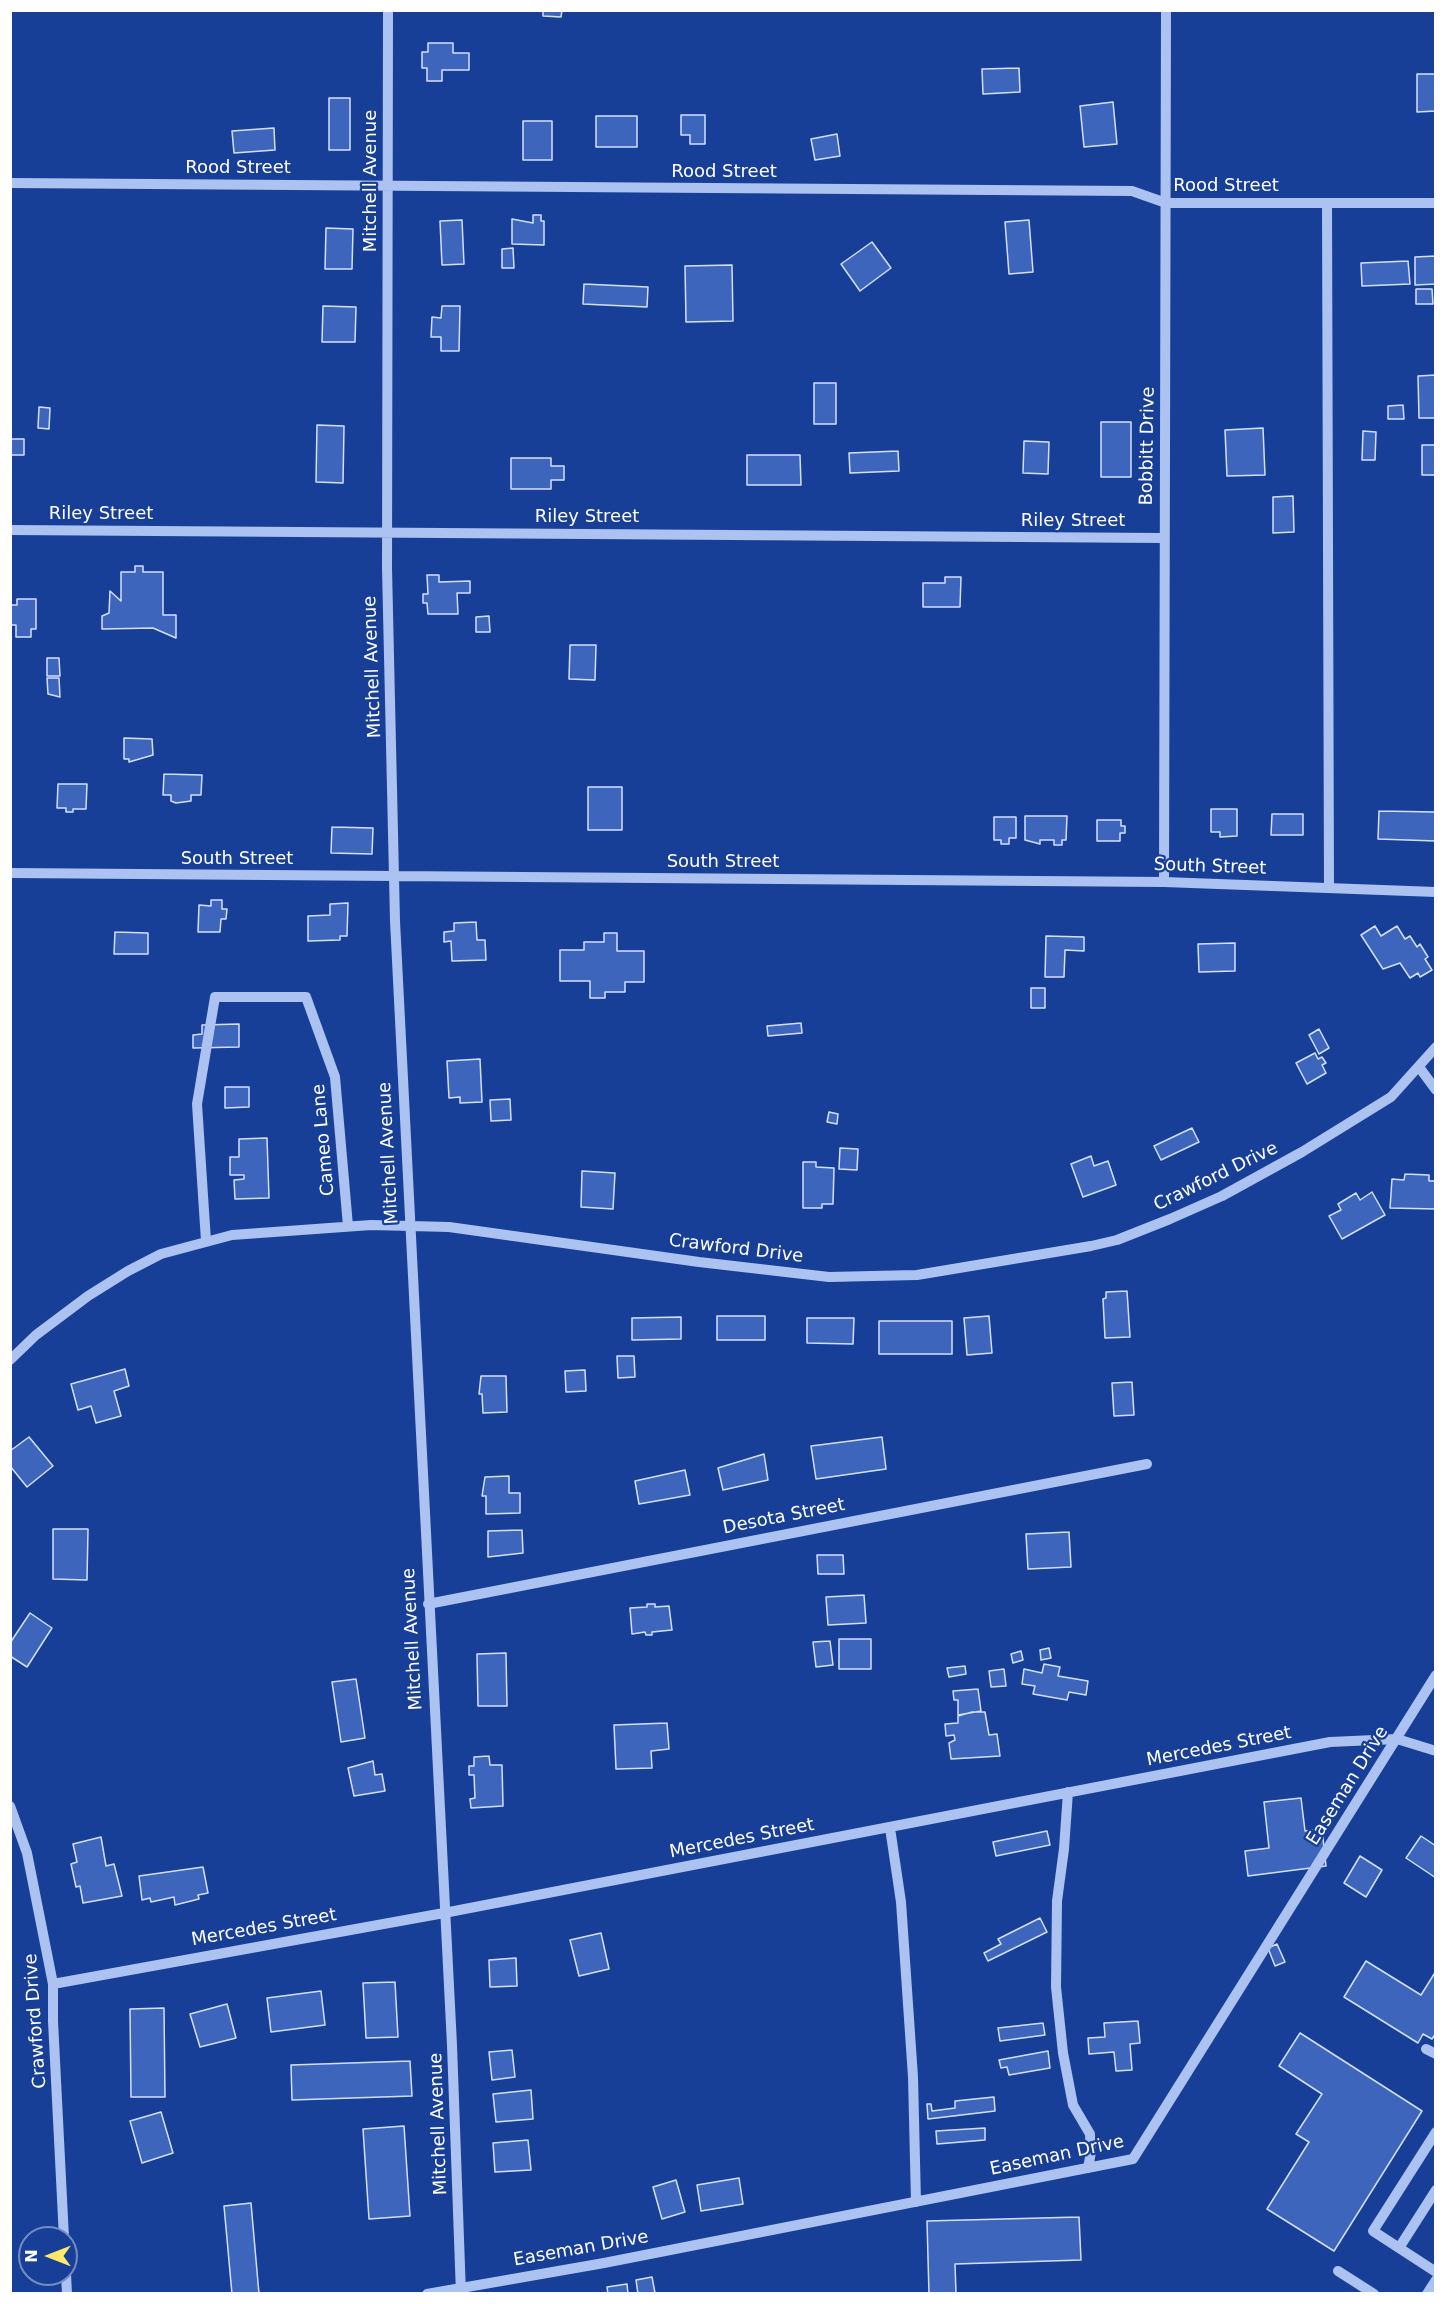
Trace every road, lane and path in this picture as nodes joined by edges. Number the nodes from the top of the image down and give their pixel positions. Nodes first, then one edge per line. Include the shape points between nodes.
1 (388, 10) edge
2 (1166, 10) edge
3 (10, 183) edge
4 (387, 186) junction
5 (1166, 203) junction
6 (1327, 203) junction
7 (1436, 203) edge
8 (10, 530) edge
9 (389, 532) junction
10 (1163, 538) junction
11 (10, 873) edge
12 (394, 877) junction
13 (1164, 882) junction
14 (1329, 887) junction
15 (1436, 892) edge
16 (1436, 1047) edge
17 (1419, 1067) junction
18 (1436, 1090) edge
19 (409, 1225) junction
20 (348, 1226) junction
21 (206, 1241) junction
22 (10, 1360) edge
23 (1147, 1464) dead end
24 (428, 1604) junction
25 (1436, 1674) edge
26 (1397, 1739) junction
27 (1436, 1751) edge
28 (1068, 1792) junction
29 (10, 1806) edge
30 (891, 1828) junction
31 (444, 1913) junction
32 (53, 1984) junction
33 (1436, 2132) edge
34 (1088, 2168) junction
35 (1436, 2190) edge
36 (916, 2202) junction
37 (63, 2226) edge
38 (1399, 2248) junction
39 (1338, 2271) dead end
40 (1436, 2272) edge
41 (1436, 2280) edge
42 (461, 2290) edge
43 (427, 2294) edge
44 (1374, 2294) edge
45 (1427, 2294) edge

1 - 4 street, Mitchell Avenue
2 - 5 street, Bobbitt Drive
3 - 4 street, Rood Street
4 - 5 street, Rood Street via 1132,191
4 - 9 street, Mitchell Avenue
5 - 6 street, Rood Street
5 - 10 street, Bobbitt Drive
6 - 7 street, Rood Street
6 - 14 street
8 - 9 street, Riley Street
9 - 10 street, Riley Street
9 - 12 street, Mitchell Avenue
10 - 13 street, Bobbitt Drive
11 - 12 street, South Street
12 - 13 street, South Street
12 - 19 street, Mitchell Avenue
13 - 14 street, South Street
14 - 15 street, South Street
16 - 17 street, Crawford Drive
17 - 18 street
17 - 19 street, Crawford Drive via 1391,1097 1222,1196 1117,1240 1020,1260 917,1275 829,1277
19 - 20 street, Crawford Drive
19 - 24 street, Mitchell Avenue
20 - 21 street, Crawford Drive via 232,1235
20 - 21 street, Cameo Lane via 336,1077 306,998 215,997 197,1104
21 - 22 street, Crawford Drive via 161,1254 128,1270 70,1309
23 - 24 street, Desota Street
24 - 31 street, Mitchell Avenue
25 - 26 street, Easeman Drive
26 - 27 street, Mercedes Street
26 - 28 street, Mercedes Street via 1330,1742
26 - 34 street, Easeman Drive via 1133,2159
28 - 30 street, Mercedes Street
28 - 34 street via 1056,1913 1056,1987 1073,2106 1090,2134
29 - 32 street, Crawford Drive via 27,1852
30 - 31 street, Mercedes Street
30 - 36 street via 901,1902 913,2077
31 - 32 street, Mercedes Street
31 - 42 street, Mitchell Avenue
32 - 37 street, Crawford Drive
33 - 38 street via 1373,2231
34 - 36 street, Easeman Drive
35 - 38 street
36 - 42 street, Easeman Drive
38 - 40 street
39 - 44 street
41 - 45 street
42 - 43 street, Easeman Drive

